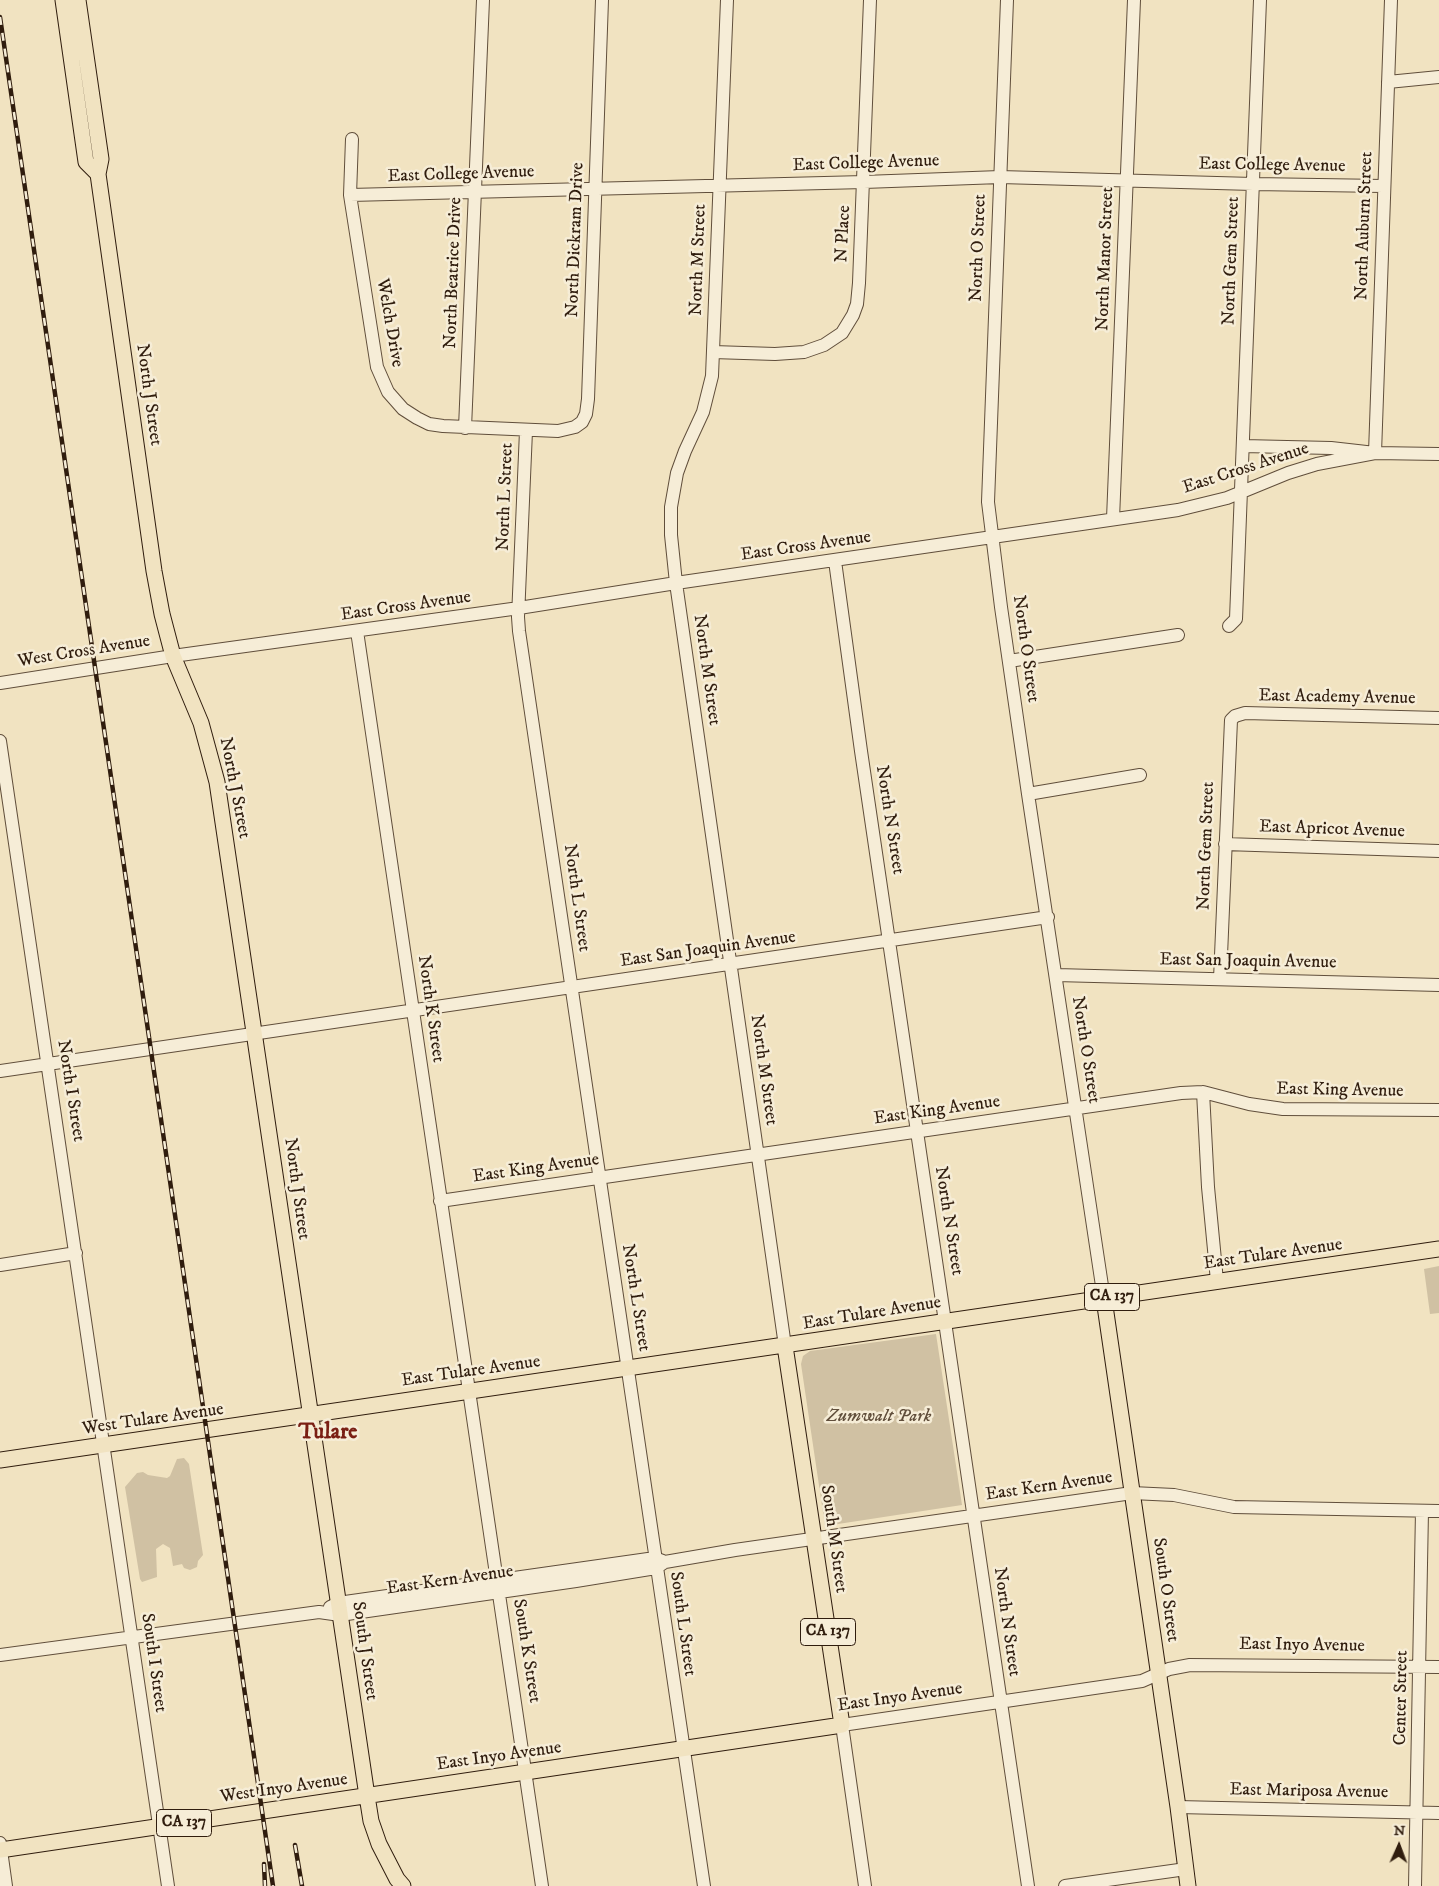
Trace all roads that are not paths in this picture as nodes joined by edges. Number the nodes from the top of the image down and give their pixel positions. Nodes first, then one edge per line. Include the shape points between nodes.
1 (63, 0) edge
2 (78, 0) edge
3 (483, 0) edge
4 (602, 0) edge
5 (727, 0) edge
6 (870, 0) edge
7 (1007, 0) edge
8 (1134, 0) edge
9 (1260, 0) edge
10 (1391, 0) edge
11 (1439, 77) edge
12 (1388, 82) junction
13 (352, 139) dead end
14 (98, 174) junction
15 (1000, 177) junction
16 (1126, 180) junction
17 (864, 182) junction
18 (1253, 184) junction
19 (719, 186) junction
20 (1383, 186) junction
21 (596, 189) junction
22 (475, 192) junction
23 (350, 196) junction
24 (713, 352) junction
25 (465, 428) junction
26 (526, 431) junction
27 (1243, 446) junction
28 (1375, 453) junction
29 (1439, 454) edge
30 (1240, 493) junction
31 (1113, 519) junction
32 (992, 538) junction
33 (835, 560) junction
34 (676, 583) junction
35 (519, 608) junction
36 (1229, 626) dead end
37 (357, 632) junction
38 (1178, 635) dead end
39 (173, 656) junction
40 (1009, 661) junction
41 (0, 682) edge
42 (1235, 716) joint
43 (1439, 718) edge
44 (0, 741) edge
45 (1140, 775) dead end
46 (1028, 794) junction
47 (1225, 844) junction
48 (1439, 851) edge
49 (1048, 918) junction
50 (890, 942) junction
51 (730, 964) junction
52 (1056, 975) junction
53 (1220, 979) junction
54 (1439, 984) edge
55 (571, 988) junction
56 (413, 1012) junction
57 (255, 1034) junction
58 (48, 1064) junction
59 (0, 1072) edge
60 (1203, 1092) junction
61 (1076, 1108) junction
62 (1439, 1110) edge
63 (917, 1131) junction
64 (758, 1155) junction
65 (599, 1178) junction
66 (440, 1201) junction
67 (1439, 1249) edge
68 (76, 1253) junction
69 (0, 1265) edge
70 (1218, 1282) junction
71 (1104, 1298) junction
72 (945, 1321) junction
73 (785, 1346) junction
74 (628, 1368) junction
75 (470, 1392) junction
76 (310, 1415) junction
77 (104, 1446) junction
78 (0, 1460) edge
79 (1132, 1493) junction
80 (1422, 1511) junction
81 (1439, 1512) edge
82 (974, 1515) junction
83 (814, 1538) junction
84 (659, 1563) junction
85 (498, 1586) junction
86 (339, 1609) junction
87 (132, 1637) junction
88 (0, 1655) edge
89 (1420, 1666) junction
90 (1439, 1667) edge
91 (1158, 1674) junction
92 (1000, 1702) junction
93 (842, 1725) junction
94 (683, 1749) junction
95 (526, 1773) junction
96 (367, 1796) junction
97 (1178, 1807) junction
98 (1417, 1812) junction
99 (1439, 1813) edge
100 (159, 1826) junction
101 (0, 1848) edge
102 (1186, 1870) junction
103 (6, 1886) edge
104 (168, 1886) edge
105 (403, 1886) edge
106 (542, 1886) edge
107 (704, 1886) edge
108 (865, 1886) edge
109 (1028, 1886) edge
110 (1065, 1886) edge
111 (1188, 1886) edge
112 (1415, 1886) edge

1 - 14 main road, North J Street via 86,162
2 - 14 main road, North J Street via 102,159
3 - 22 street, North Beatrice Drive
4 - 21 street, North Dickram Drive
5 - 19 street, North M Street
6 - 17 street, N Place
7 - 15 street, North O Street
8 - 16 street, North Manor Street
9 - 18 street, North Gem Street
10 - 12 street, North Auburn Street
11 - 12 street
12 - 20 street, North Auburn Street
13 - 23 street, Welch Drive
14 - 39 main road, North J Street via 153,562
15 - 16 street, East College Avenue
15 - 17 street, East College Avenue
15 - 32 street, North O Street via 987,482
16 - 18 street, East College Avenue
16 - 31 street, North Manor Street
17 - 19 street, East College Avenue
17 - 24 street, N Place via 857,304 842,333 824,345 804,352
18 - 20 street, East College Avenue
18 - 27 street, North Gem Street
19 - 21 street, East College Avenue
19 - 24 street, North M Street
20 - 28 street, North Auburn Street
21 - 22 street, East College Avenue
21 - 26 street, North Dickram Drive via 586,414 582,422 567,430
22 - 23 street, East College Avenue
22 - 25 street, North Beatrice Drive
23 - 25 street, Welch Drive via 377,367 388,392 403,409 423,421
24 - 34 street, North M Street via 711,386 674,488 670,528
25 - 26 street, Welch Drive
26 - 35 street, North L Street
27 - 28 street via 1331,448
27 - 30 street, North Gem Street
28 - 29 street, East Cross Avenue
28 - 30 street, East Cross Avenue via 1317,464
30 - 31 street, East Cross Avenue via 1190,507
30 - 36 street, North Gem Street via 1236,619
31 - 32 street, East Cross Avenue
32 - 33 street, East Cross Avenue
32 - 40 street, North O Street
33 - 34 street, East Cross Avenue
33 - 50 street, North N Street
34 - 35 street, East Cross Avenue
34 - 51 street, North M Street
35 - 37 street, East Cross Avenue
35 - 55 street, North L Street
37 - 39 street, East Cross Avenue
37 - 56 street, North K Street
38 - 40 street
39 - 41 street, West Cross Avenue
39 - 57 main road, North J Street via 201,722 217,782
40 - 46 street, North O Street
42 - 43 street, East Academy Avenue via 1244,713
42 - 47 street, North Gem Street via 1230,724
44 - 58 street, North I Street
45 - 46 street
46 - 49 street, North O Street
47 - 48 street, East Apricot Avenue
47 - 53 street, North Gem Street
49 - 50 street, East San Joaquin Avenue
49 - 52 street, North O Street
50 - 51 street, East San Joaquin Avenue
50 - 63 street, North N Street
51 - 55 street, East San Joaquin Avenue
51 - 64 street, North M Street
52 - 53 street, East San Joaquin Avenue
52 - 61 street, North O Street
53 - 54 street, East San Joaquin Avenue
55 - 56 street, East San Joaquin Avenue
55 - 65 street, North L Street
56 - 57 street, East San Joaquin Avenue
56 - 66 street, North K Street
57 - 58 street, East San Joaquin Avenue
57 - 76 main road, North J Street
58 - 59 street, East San Joaquin Avenue
58 - 68 street, North I Street
60 - 61 street, East King Avenue via 1181,1092
60 - 62 street, East King Avenue via 1283,1109
60 - 70 street
61 - 63 street, East King Avenue
61 - 71 street, North O Street
63 - 64 street, East King Avenue
63 - 72 street, North N Street
64 - 65 street, East King Avenue
64 - 73 street, North M Street
65 - 66 street, East King Avenue
65 - 74 street, North L Street
66 - 75 street, North K Street
67 - 70 main road, East Tulare Avenue / CA 137
68 - 69 street
68 - 77 street, North I Street
70 - 71 main road, East Tulare Avenue / CA 137
71 - 72 main road, East Tulare Avenue / CA 137
71 - 79 main road, South O Street
72 - 73 main road, East Tulare Avenue / CA 137
72 - 82 street, North N Street
73 - 74 main road, East Tulare Avenue
73 - 83 main road, South M Street / CA 137
74 - 75 main road, East Tulare Avenue
74 - 84 street, South L Street
75 - 76 main road, East Tulare Avenue
75 - 85 street, South K Street
76 - 77 main road, West Tulare Avenue
76 - 86 main road, South J Street
77 - 78 main road, West Tulare Avenue
77 - 87 street, South I Street
79 - 80 street, East Kern Avenue via 1174,1495 1244,1507
79 - 82 street, East Kern Avenue
79 - 91 main road, South O Street
80 - 81 street, East Kern Avenue
80 - 89 street, Center Street
82 - 83 street, East Kern Avenue
82 - 92 street, North N Street
83 - 84 street, East Kern Avenue
83 - 93 main road, South M Street / CA 137
84 - 85 street, East Kern Avenue
84 - 94 street, South L Street
85 - 86 street, East Kern Avenue
85 - 95 street, South K Street
86 - 87 street, East Kern Avenue
86 - 96 main road, South J Street
87 - 88 street, East Kern Avenue
87 - 100 street, South I Street
89 - 90 street, East Inyo Avenue
89 - 91 street, East Inyo Avenue via 1214,1664 1183,1666
89 - 98 street, Center Street
91 - 92 street, East Inyo Avenue via 1142,1681
91 - 97 main road, South O Street
92 - 93 street, East Inyo Avenue
92 - 109 street, North N Street
93 - 94 main road, East Inyo Avenue / CA 137
93 - 108 street, South M Street
94 - 95 main road, East Inyo Avenue / CA 137
94 - 107 street, South L Street
95 - 96 main road, East Inyo Avenue / CA 137
95 - 106 street, South K Street
96 - 100 main road, West Inyo Avenue / CA 137
96 - 105 main road, South J Street via 379,1844
97 - 98 street, East Mariposa Avenue
97 - 102 main road, South O Street
98 - 99 street, East Mariposa Avenue
98 - 112 street, Center Street
100 - 101 main road, West Inyo Avenue / CA 137
100 - 104 street, South I Street
101 - 103 street
102 - 110 street
102 - 111 main road, South O Street

